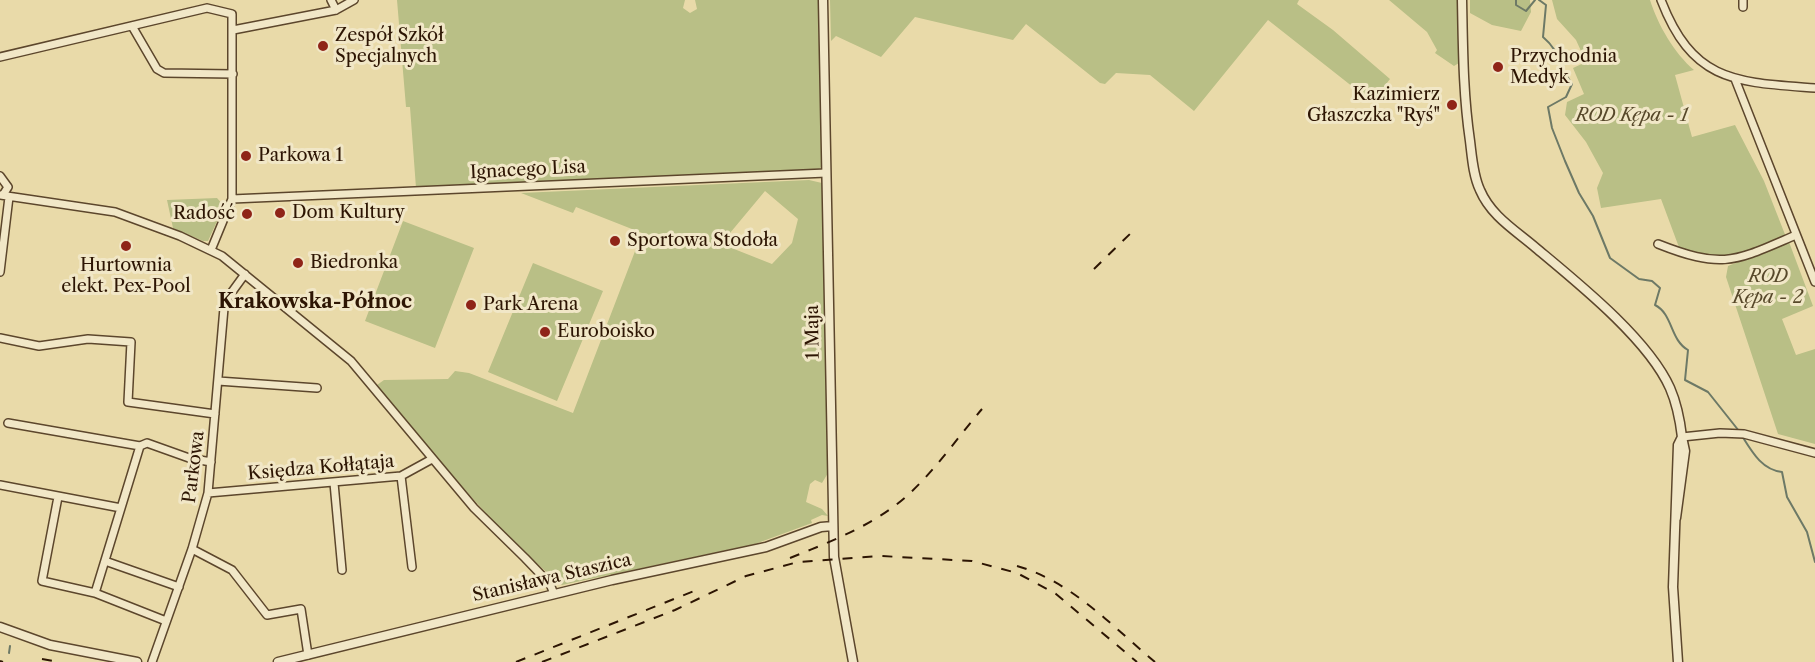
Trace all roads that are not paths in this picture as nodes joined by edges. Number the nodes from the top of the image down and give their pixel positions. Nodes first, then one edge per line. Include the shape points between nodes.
1 (331, 0) edge
2 (354, 0) edge
3 (823, 0) edge
4 (1462, 0) edge
5 (1661, 0) edge
6 (336, 10) junction
7 (132, 26) junction
8 (233, 30) junction
9 (0, 57) edge
10 (233, 74) junction
11 (1735, 79) junction
12 (1815, 88) edge
13 (826, 173) junction
14 (0, 176) edge
15 (7, 184) junction
16 (25, 199) junction
17 (232, 199) junction
18 (3, 200) edge
19 (1796, 236) junction
20 (1658, 244) dead end
21 (211, 250) junction
22 (0, 272) edge
23 (245, 274) junction
24 (1815, 282) edge
25 (0, 338) edge
26 (218, 381) junction
27 (317, 388) dead end
28 (215, 414) junction
29 (8, 423) dead end
30 (1682, 437) junction
31 (140, 446) junction
32 (1815, 453) edge
33 (432, 459) junction
34 (210, 462) junction
35 (401, 476) junction
36 (334, 483) junction
37 (0, 485) edge
38 (208, 493) junction
39 (57, 497) junction
40 (121, 508) junction
41 (833, 526) junction
42 (192, 549) junction
43 (105, 561) junction
44 (412, 567) dead end
45 (342, 570) dead end
46 (179, 587) junction
47 (95, 593) junction
48 (554, 594) junction
49 (166, 621) junction
50 (0, 627) edge
51 (308, 655) junction
52 (137, 662) edge
53 (152, 662) edge
54 (278, 662) edge
55 (853, 662) edge
56 (1678, 662) edge

1 - 6 street
2 - 6 street
3 - 13 street, 1 Maja
4 - 30 street via 1463,89 1479,188 1504,223 1577,283 1648,356 1672,392
5 - 11 street via 1675,32 1692,55 1712,70
6 - 8 street
7 - 8 street via 207,8 232,14
7 - 9 street
7 - 10 street via 157,69 164,73
8 - 10 street
10 - 17 street
11 - 12 street
11 - 19 street
13 - 17 street, Ignacego Lisa
13 - 41 street, 1 Maja
14 - 15 street
15 - 16 street
15 - 18 street
16 - 18 street
16 - 21 street via 115,212
17 - 21 street
18 - 22 street
19 - 20 street via 1727,261 1700,258
19 - 24 street
21 - 23 street
23 - 26 street, Parkowa via 224,308
23 - 33 street via 351,361
25 - 28 street via 39,346 88,339 131,342 128,402
26 - 27 street
26 - 28 street, Parkowa
28 - 34 street, Parkowa
29 - 31 street
30 - 32 street via 1744,434
30 - 56 street via 1685,451 1676,518 1673,587
31 - 34 street via 147,443
31 - 40 street
33 - 35 street, Księdza Kołłątaja
33 - 48 street via 474,508 550,584
34 - 38 street, Parkowa
35 - 36 street, Księdza Kołłątaja
35 - 44 street
36 - 38 street, Księdza Kołłątaja
36 - 45 street
37 - 39 street
38 - 42 street, Parkowa
39 - 40 street
39 - 47 street via 42,581
40 - 43 street
41 - 48 street, Stanisława Staszica via 766,547
41 - 55 street, 1 Maja via 834,558
42 - 46 street, Parkowa
42 - 51 street via 232,570 267,615 301,609
43 - 46 street
43 - 47 street
46 - 49 street, Parkowa
47 - 49 street
48 - 51 street, Stanisława Staszica
49 - 53 street, Parkowa
50 - 52 street via 50,645
51 - 54 street, Stanisława Staszica

